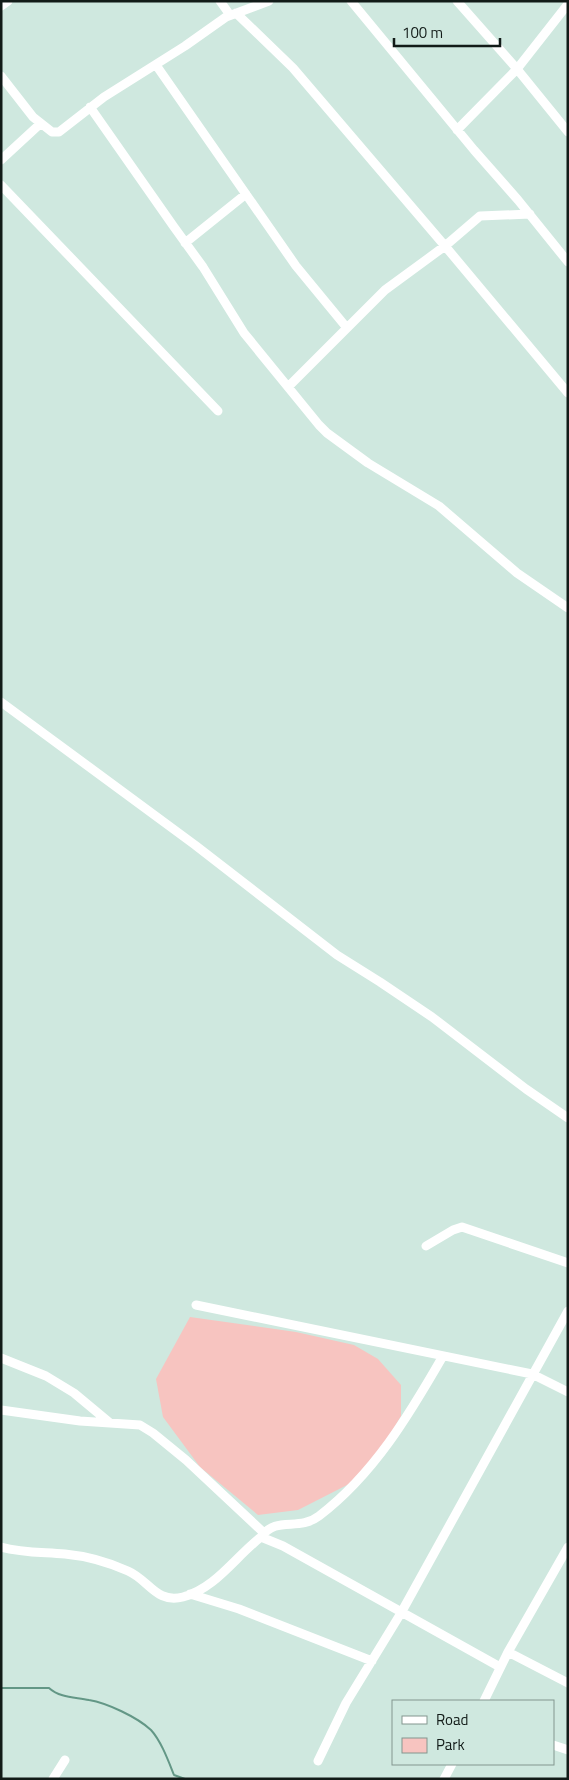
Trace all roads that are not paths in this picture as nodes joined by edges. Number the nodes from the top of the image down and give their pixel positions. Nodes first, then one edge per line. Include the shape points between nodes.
1 (8, 1) edge
2 (220, 1) edge
3 (270, 1) edge
4 (351, 1) edge
5 (457, 1) edge
6 (568, 4) edge
7 (1, 6) edge
8 (233, 14) junction
9 (156, 65) junction
10 (517, 69) junction
11 (1, 76) edge
12 (90, 107) junction
13 (40, 124) junction
14 (457, 130) junction
15 (568, 132) edge
16 (1, 160) edge
17 (1, 185) edge
18 (246, 194) junction
19 (530, 214) junction
20 (185, 242) junction
21 (445, 246) junction
22 (568, 262) edge
23 (347, 328) junction
24 (288, 387) junction
25 (568, 393) edge
26 (218, 411) dead end
27 (568, 608) edge
28 (1, 702) edge
29 (568, 1118) edge
30 (426, 1246) dead end
31 (568, 1263) edge
32 (196, 1305) dead end
33 (568, 1311) edge
34 (443, 1356) junction
35 (1, 1358) edge
36 (532, 1374) junction
37 (568, 1392) edge
38 (1, 1410) edge
39 (110, 1423) junction
40 (262, 1535) junction
41 (1, 1547) edge
42 (568, 1548) edge
43 (190, 1594) junction
44 (402, 1613) junction
45 (508, 1652) junction
46 (372, 1661) junction
47 (500, 1667) junction
48 (568, 1683) edge
49 (484, 1700) edge
50 (554, 1745) edge
51 (568, 1750) edge
52 (65, 1760) dead end
53 (318, 1761) dead end
54 (451, 1765) edge
55 (53, 1779) edge
56 (444, 1779) edge

1 - 7 street
2 - 8 street
3 - 8 street
4 - 14 street
5 - 10 street
6 - 10 street
8 - 9 street
8 - 21 street via 293,68
9 - 12 street
9 - 18 street
10 - 14 street
10 - 15 street
11 - 13 street
12 - 13 street via 59,132 52,132
12 - 20 street
13 - 16 street
14 - 19 street
17 - 26 street
18 - 20 street
18 - 23 street via 296,266
19 - 21 street via 480,216
19 - 22 street
20 - 24 street via 212,279 244,333
21 - 23 street via 385,290
21 - 25 street
23 - 24 street
24 - 27 street via 327,433 384,474 439,506 517,573
28 - 29 street via 337,955 432,1017
30 - 31 street via 462,1227
32 - 34 street
33 - 36 street
34 - 36 street
34 - 40 street via 394,1437 354,1487 309,1522 276,1525
35 - 39 street via 46,1376 74,1393
36 - 37 street
36 - 44 street
38 - 39 street
39 - 40 street via 140,1425 153,1433 186,1460
40 - 43 street via 207,1586
40 - 44 street
41 - 43 street via 110,1564 131,1572 167,1598
42 - 45 street
43 - 46 street via 239,1609
44 - 46 street
44 - 47 street
45 - 47 street
45 - 48 street
46 - 53 street via 346,1703
47 - 49 street
50 - 51 street
52 - 55 street
54 - 56 street

